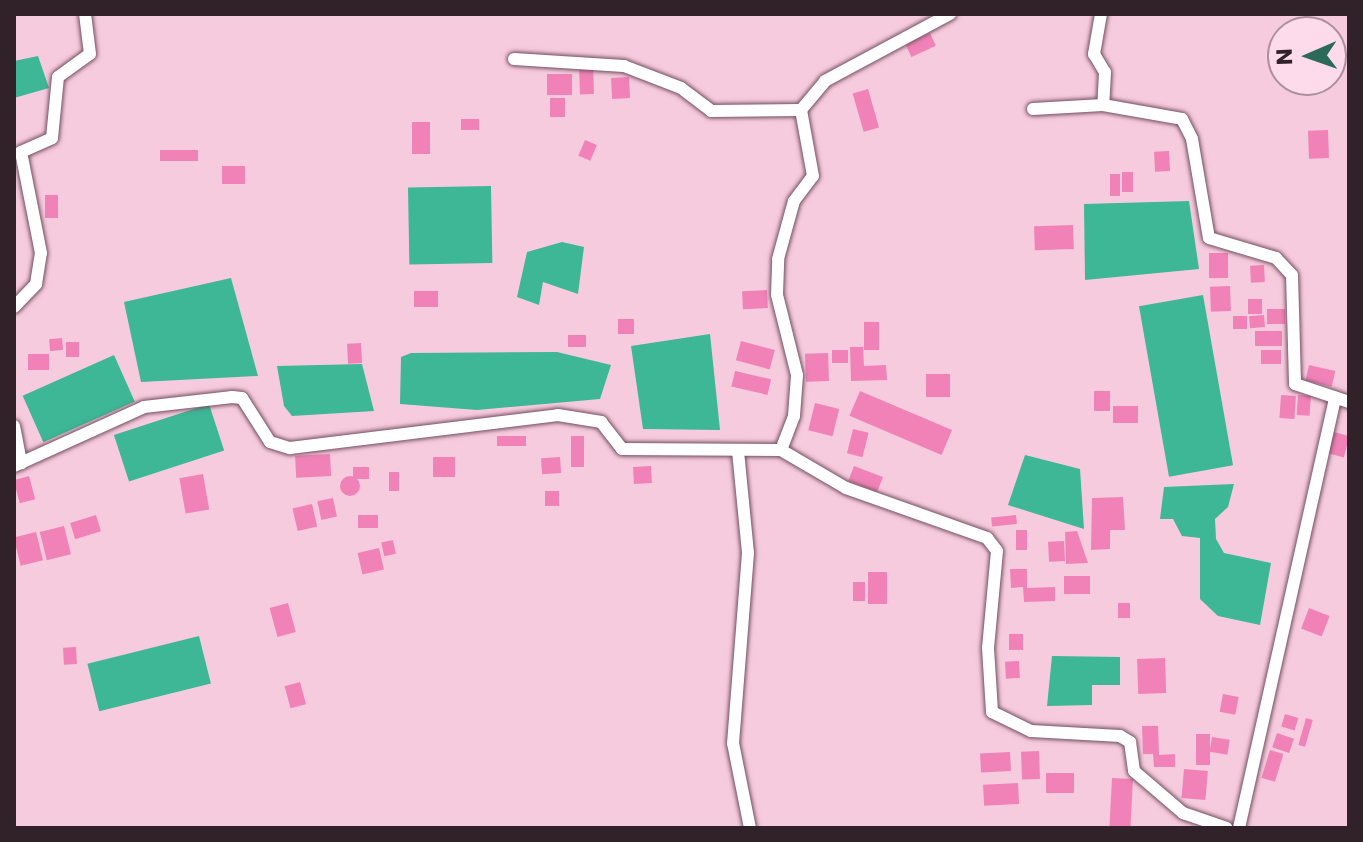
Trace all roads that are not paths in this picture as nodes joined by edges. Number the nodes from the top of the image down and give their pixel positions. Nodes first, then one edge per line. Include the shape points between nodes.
1 (85, 14) edge
2 (950, 14) edge
3 (1101, 14) edge
4 (514, 59) dead end
5 (1103, 105) junction
6 (1033, 109) dead end
7 (801, 110) junction
8 (14, 307) edge
9 (1335, 398) junction
10 (1349, 402) edge
11 (14, 426) edge
12 (781, 450) junction
13 (738, 451) junction
14 (18, 464) edge
15 (750, 828) edge
16 (1227, 828) edge
17 (1239, 828) edge

1 - 8 street via 90,54 58,77 52,138 21,152 41,253 36,284
2 - 7 street via 825,81
3 - 5 street via 1094,54 1105,72
4 - 7 street via 624,66 681,88 711,111
5 - 6 street
5 - 9 street via 1182,119 1192,139 1209,238 1287,264 1295,384
7 - 12 street via 814,160 813,176 790,209 778,259 777,295 797,375 794,416
9 - 10 street
9 - 17 street
11 - 14 street
12 - 13 street
12 - 16 street via 846,488 987,538 997,551 988,648 992,712 1031,731 1120,736 1130,742 1134,771 1183,813
13 - 14 street via 622,449 601,422 558,415 290,448 270,442 242,398 232,397 144,407
13 - 15 street via 748,553 733,743

